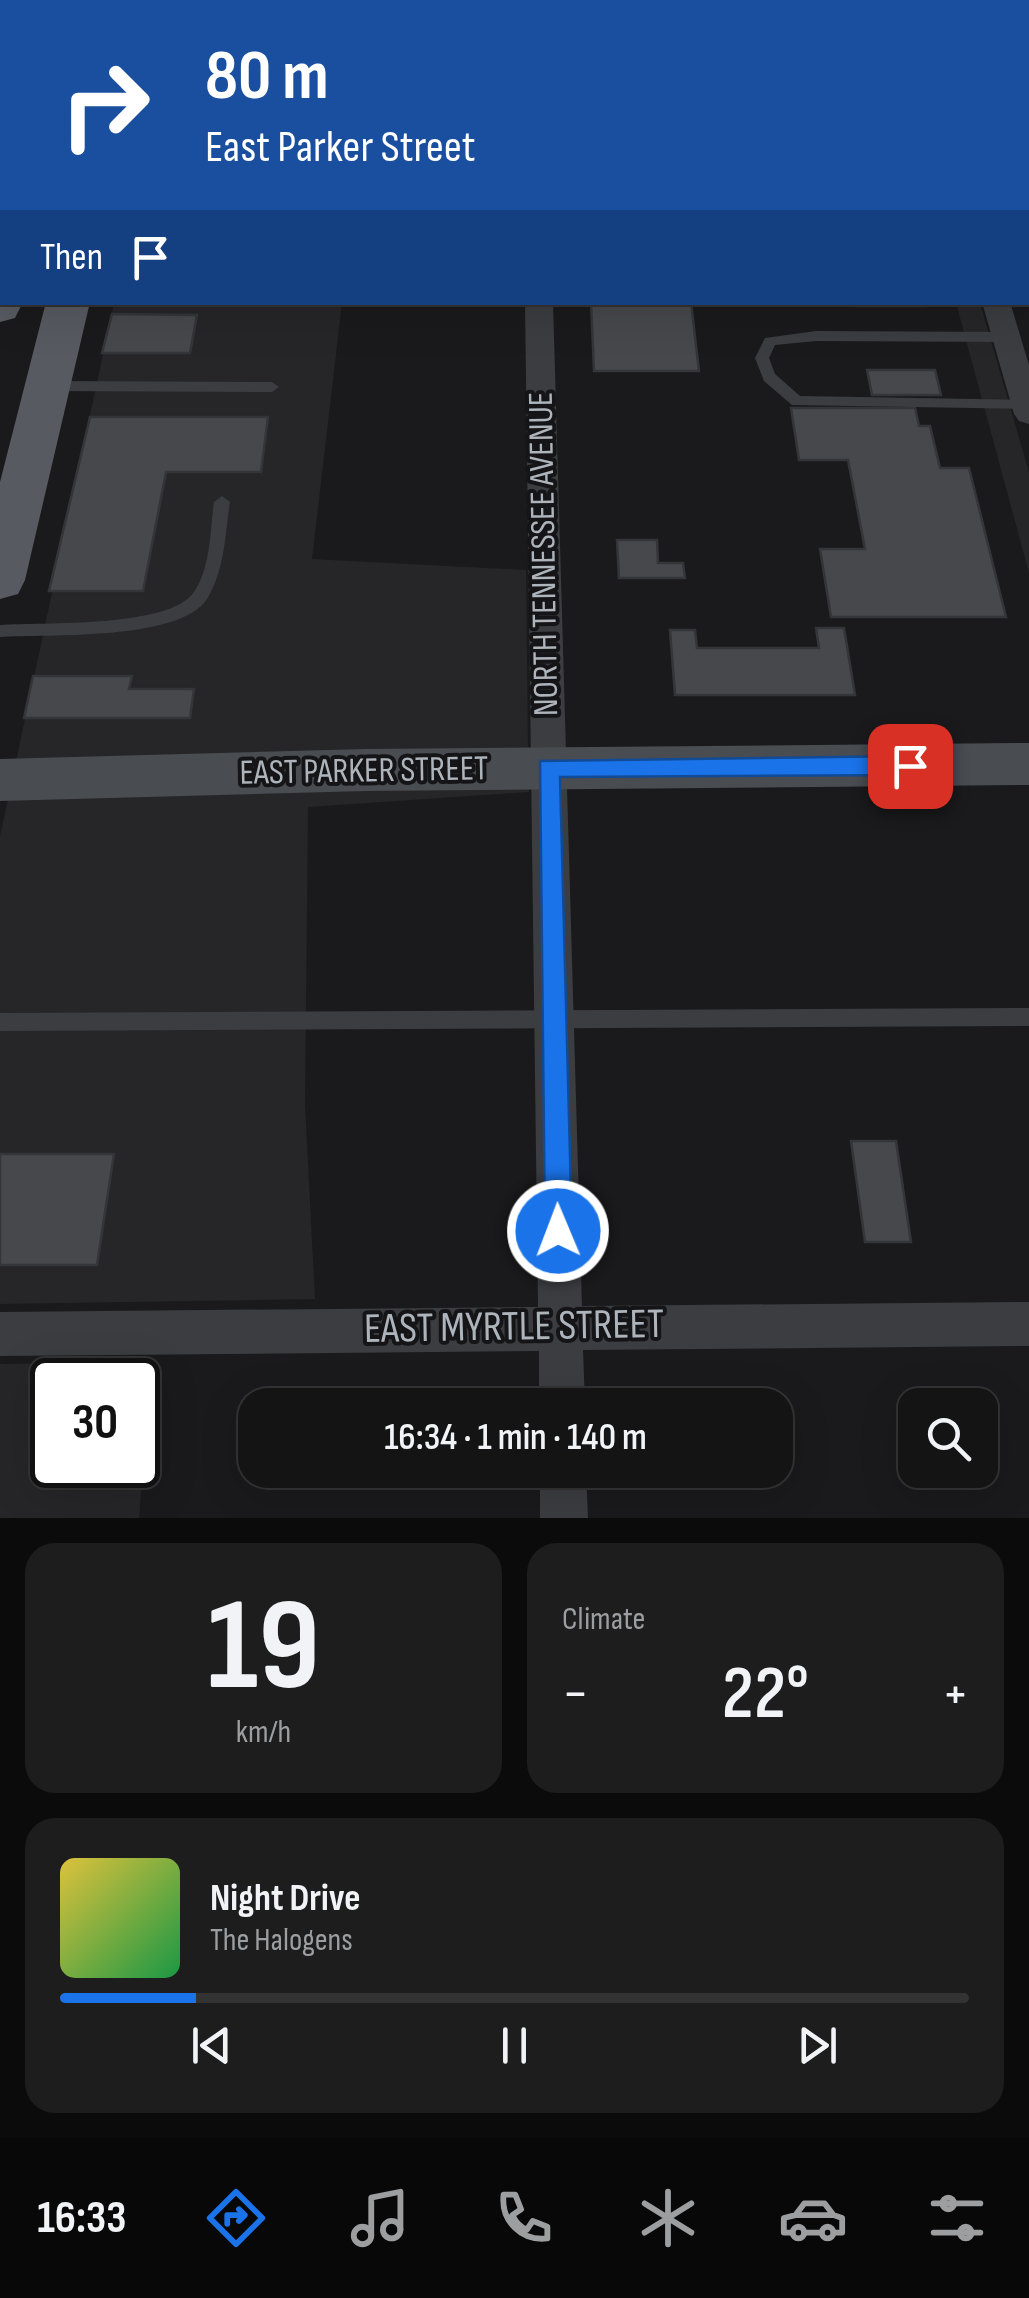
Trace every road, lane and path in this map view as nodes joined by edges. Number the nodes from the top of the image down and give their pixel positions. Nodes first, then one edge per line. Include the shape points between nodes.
1 (67, 305) edge
2 (539, 305) edge
3 (997, 305) edge
4 (1006, 336) junction
5 (48, 386) junction
6 (272, 386) dead end
7 (1028, 410) edge
8 (222, 502) dead end
9 (0, 580) edge
10 (0, 631) edge
11 (1029, 764) edge
12 (548, 768) junction
13 (0, 780) edge
14 (1029, 1016) edge
15 (0, 1022) edge
16 (554, 1022) junction
17 (1029, 1324) edge
18 (560, 1330) junction
19 (0, 1334) edge
20 (562, 1388) edge
21 (564, 1488) edge
22 (564, 1518) edge

1 - 5 main road
2 - 12 street, NORTH TENNESSEE AVENUE
3 - 4 street
4 - 7 street
4 - 7 lane via 816,336 770,342 762,358 769,377 797,401
5 - 6 lane
5 - 9 main road
8 - 10 lane via 209,578 191,608 151,623
11 - 12 street, EAST PARKER STREET
12 - 13 street, EAST PARKER STREET
12 - 16 street, NORTH TENNESSEE AVENUE
14 - 16 lane
15 - 16 lane
16 - 18 street, NORTH TENNESSEE AVENUE
17 - 18 street, EAST MYRTLE STREET
18 - 19 street, EAST MYRTLE STREET
18 - 20 street, NORTH TENNESSEE AVENUE
21 - 22 street

